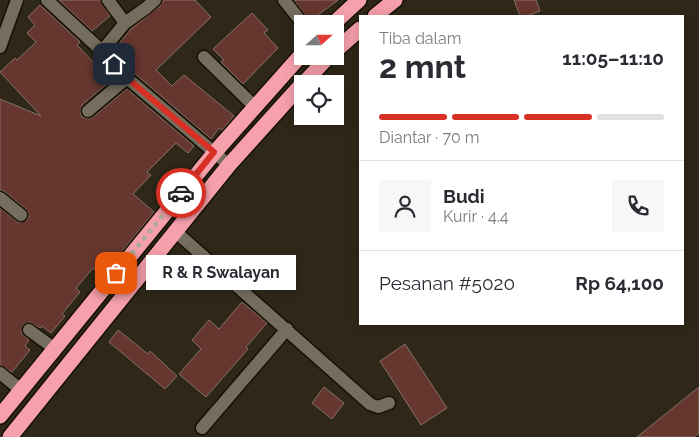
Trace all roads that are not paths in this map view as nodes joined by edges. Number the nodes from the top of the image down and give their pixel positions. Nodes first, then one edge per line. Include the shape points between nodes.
1 (16, 0) edge
2 (47, 0) edge
3 (108, 0) edge
4 (155, 0) edge
5 (284, 0) edge
6 (359, 0) edge
7 (395, 0) edge
8 (296, 15) edge
9 (343, 15) edge
10 (376, 15) edge
11 (125, 23) junction
12 (359, 30) edge
13 (344, 43) edge
14 (0, 47) edge
15 (102, 51) junction
16 (204, 57) dead end
17 (294, 63) edge
18 (321, 65) edge
19 (312, 75) edge
20 (127, 78) junction
21 (294, 94) edge
22 (254, 106) junction
23 (88, 111) dead end
24 (214, 152) junction
25 (229, 165) junction
26 (0, 198) edge
27 (21, 216) dead end
28 (176, 232) junction
29 (287, 329) junction
30 (29, 330) dead end
31 (55, 349) junction
32 (0, 373) edge
33 (21, 390) junction
34 (389, 403) dead end
35 (0, 416) edge
36 (202, 428) dead end
37 (10, 437) edge

1 - 14 street
2 - 15 street
3 - 11 street
4 - 11 street
5 - 8 street
6 - 9 highway
7 - 10 highway
11 - 15 street
12 - 13 highway
15 - 20 street
16 - 22 street
17 - 22 highway
18 - 19 highway
20 - 23 street
20 - 24 street
21 - 25 highway
22 - 24 highway
24 - 25 street
24 - 31 highway
25 - 28 highway
26 - 27 street
28 - 29 street
28 - 37 highway
29 - 34 street via 370,404 378,407
29 - 36 street
30 - 31 street
31 - 33 highway
32 - 33 street
33 - 35 highway

